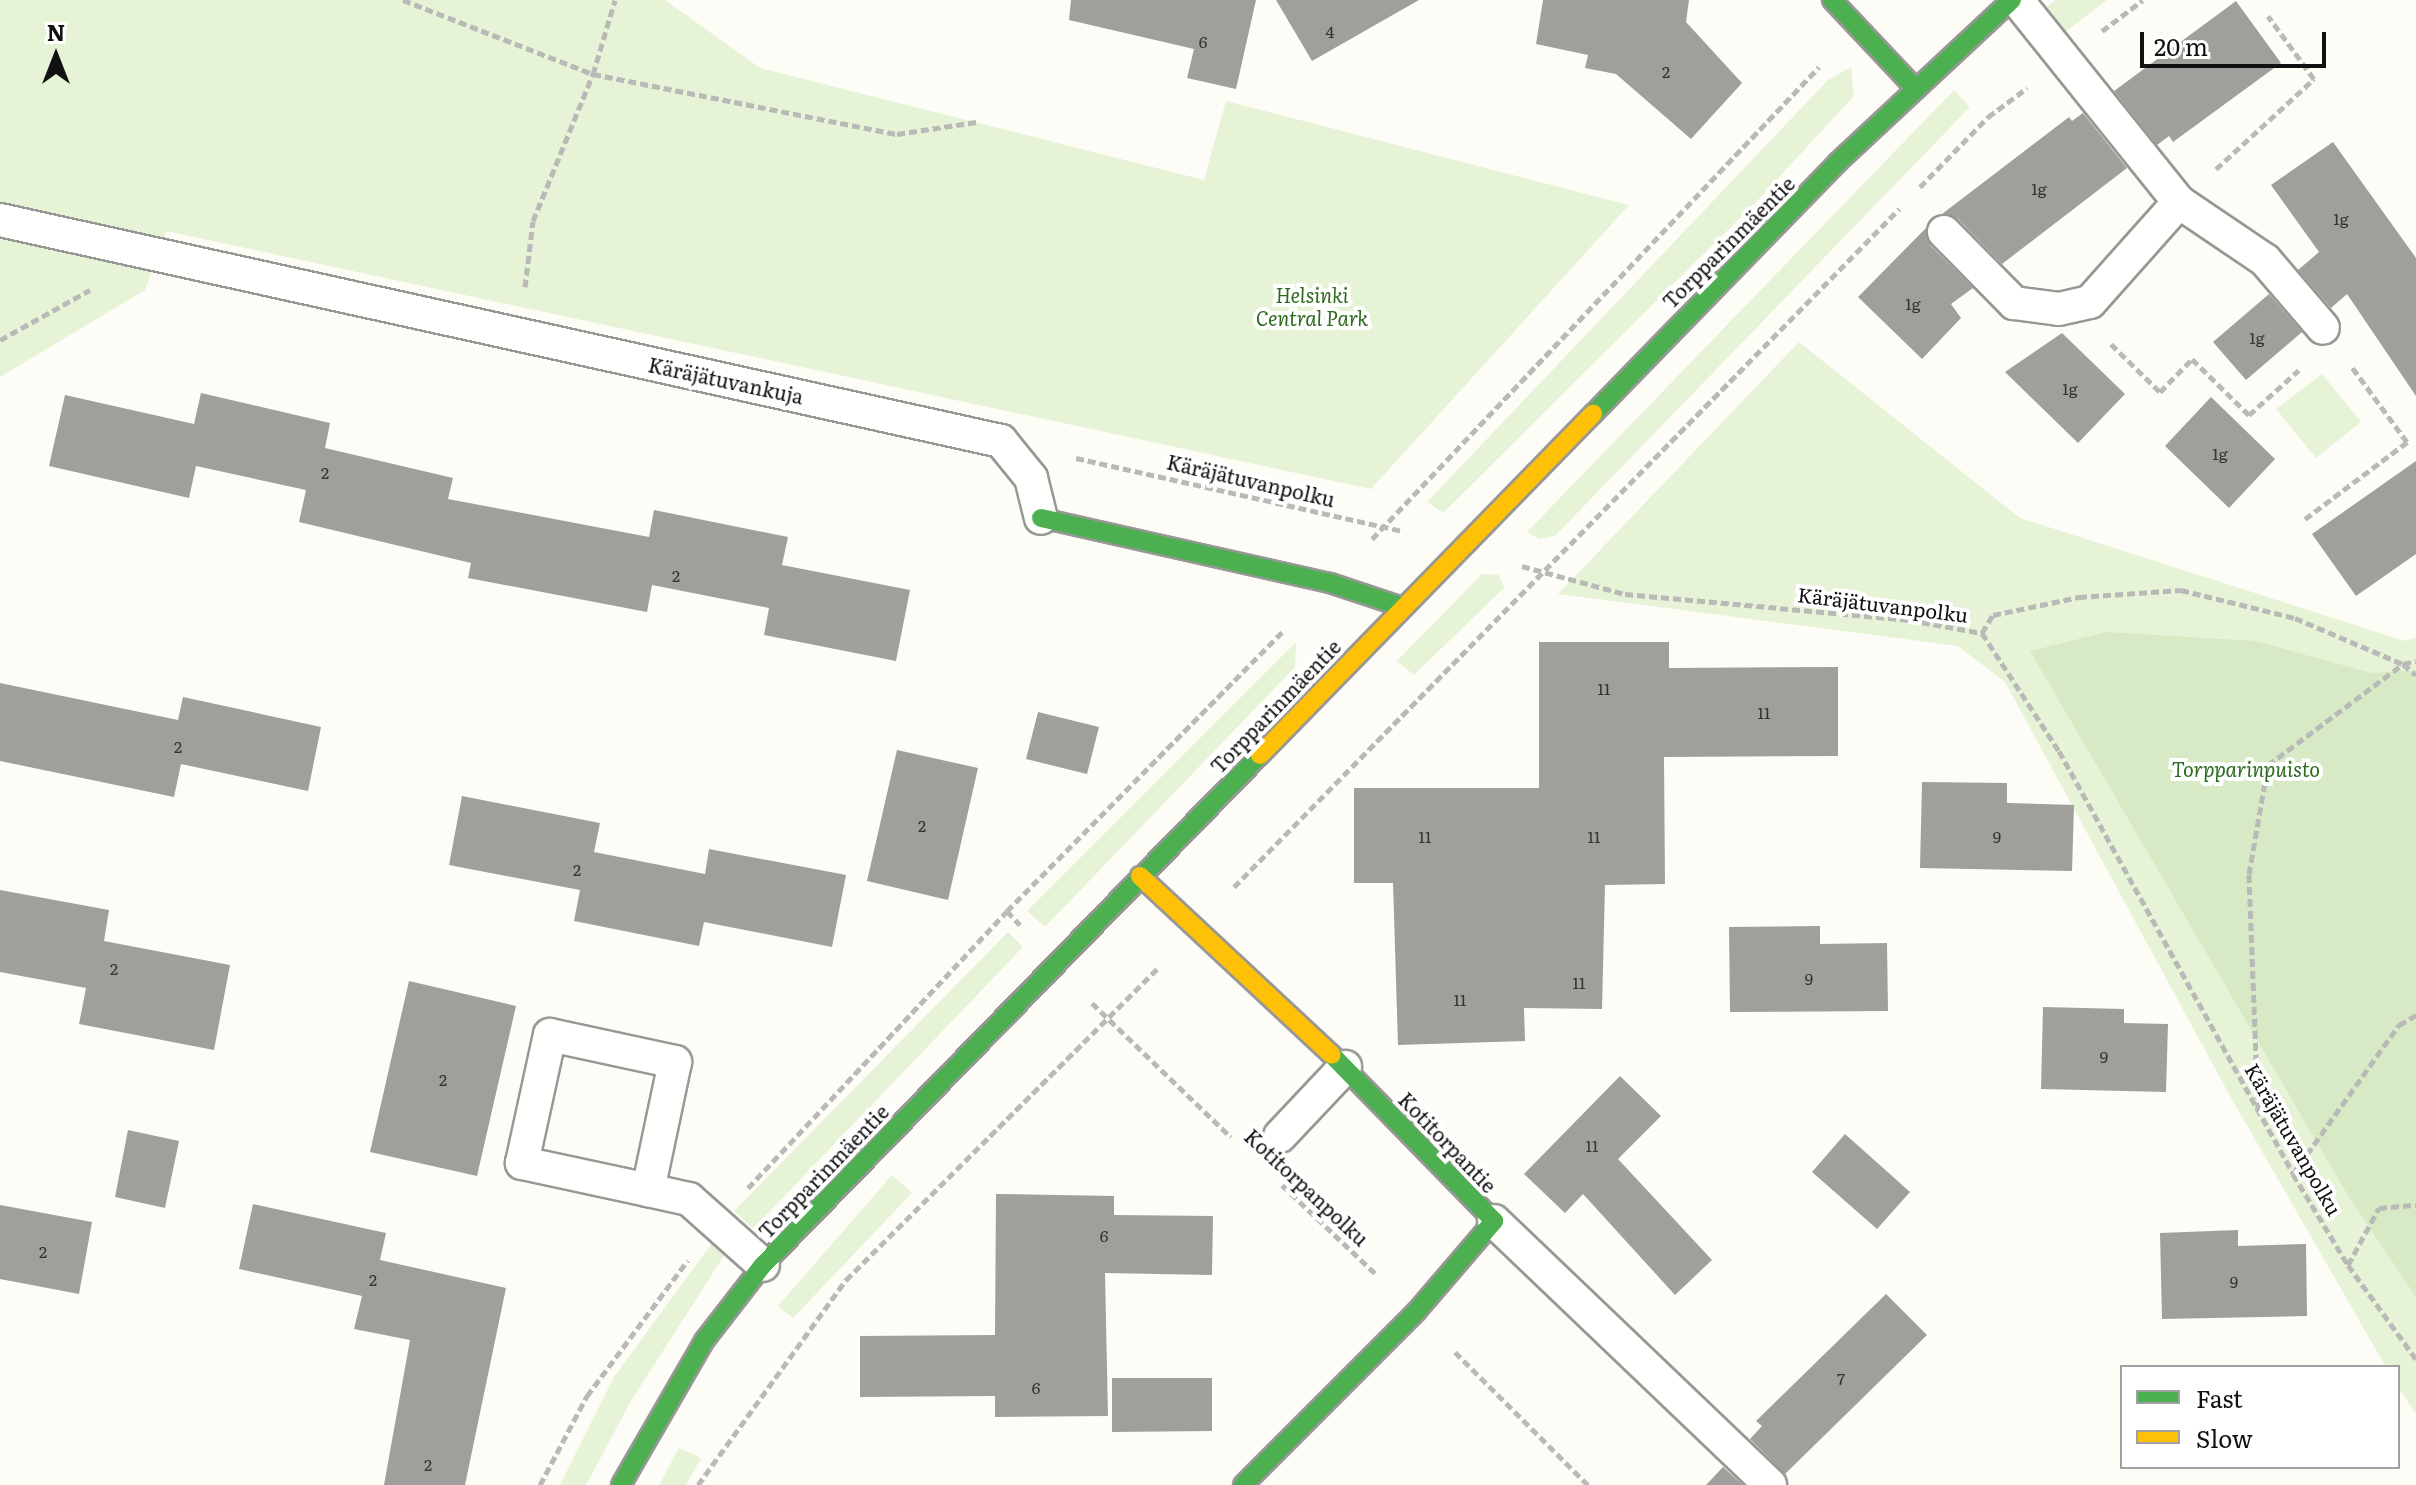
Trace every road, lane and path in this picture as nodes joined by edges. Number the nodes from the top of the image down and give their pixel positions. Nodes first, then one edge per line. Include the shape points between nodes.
1 (403, 0) edge
2 (615, 0) edge
3 (1832, 0) edge
4 (2014, 0) edge
5 (2143, 0) edge
6 (2268, 16) dead end
7 (1856, 27) junction
8 (2067, 57) junction
9 (593, 74) junction
10 (1915, 88) junction
11 (976, 122) dead end
12 (2179, 202) junction
13 (0, 220) edge
14 (1944, 232) dead end
15 (153, 255) junction
16 (2074, 306) junction
17 (519, 337) junction
18 (2331, 339) junction
19 (0, 340) edge
20 (1001, 441) junction
21 (1041, 518) joint
22 (2305, 519) dead end
23 (1383, 527) junction
24 (1464, 545) junction
25 (1544, 574) junction
26 (1330, 583) junction
27 (1402, 607) junction
28 (1982, 633) junction
29 (2416, 661) edge
30 (2403, 664) junction
31 (2416, 675) edge
32 (1140, 876) junction
33 (1007, 911) junction
34 (1193, 929) junction
35 (1056, 963) junction
36 (2416, 1015) edge
37 (1109, 1022) junction
38 (1345, 1067) junction
39 (2258, 1111) junction
40 (1280, 1136) dead end
41 (1234, 1140) dead end
42 (2293, 1174) junction
43 (1280, 1183) dead end
44 (648, 1190) junction
45 (2416, 1205) edge
46 (1494, 1221) junction
47 (715, 1223) junction
48 (763, 1265) junction
49 (2348, 1265) junction
50 (1416, 1312) junction
51 (2416, 1359) edge
52 (540, 1485) edge
53 (621, 1485) edge
54 (698, 1485) edge
55 (1243, 1485) edge
56 (1588, 1485) edge
57 (1770, 1485) edge

1 - 9 path
2 - 9 path
3 - 7 street
4 - 8 lane
4 - 10 street, Torpparinmäentie
5 - 8 path
6 - 12 path via 2314,79
7 - 10 street
7 - 23 path
8 - 12 lane
8 - 25 path via 1988,117
9 - 11 path via 897,134
9 - 17 path via 533,221
10 - 24 street, Torpparinmäentie
12 - 16 lane via 2090,302
12 - 18 lane via 2265,260
13 - 15 lane, Käräjätuvankuja
14 - 16 lane via 2014,303
15 - 17 lane, Käräjätuvankuja
15 - 19 path
16 - 18 path via 2160,392 2192,359 2249,415 2308,362 2315,369
17 - 20 lane, Käräjätuvankuja via 919,419
18 - 22 path via 2407,442
20 - 21 lane via 1031,478
20 - 23 path, Käräjätuvanpolku
21 - 26 street
23 - 24 path, Käräjätuvanpolku
23 - 26 path
24 - 25 path, Käräjätuvanpolku
24 - 27 street, Torpparinmäentie
25 - 28 path, Käräjätuvanpolku via 1625,594 1910,620
25 - 34 path
26 - 27 street
26 - 33 path
27 - 32 street, Torpparinmäentie
28 - 30 path via 1993,615 2079,597 2181,590 2295,618
28 - 39 path, Käräjätuvanpolku via 2059,751
29 - 30 path
30 - 31 path
30 - 39 path via 2268,765 2249,874
32 - 34 street, Kotitorpantie
32 - 35 street, Torpparinmäentie
33 - 35 path, Kotitorpanpolku
33 - 47 path
34 - 37 path
34 - 38 street, Kotitorpantie
35 - 37 path, Kotitorpanpolku
35 - 48 street, Torpparinmäentie
36 - 42 path via 2399,1025
37 - 41 path, Kotitorpanpolku
37 - 54 path via 846,1280
38 - 40 lane
38 - 46 street, Kotitorpantie
39 - 42 path, Käräjätuvanpolku
42 - 49 path, Käräjätuvanpolku
43 - 50 path, Kotitorpanpolku
44 - 44 lane via 522,1163 550,1035 675,1062
44 - 47 lane via 689,1199
45 - 49 path via 2379,1208
46 - 50 street, Kotitorpantie
46 - 57 lane
47 - 48 lane
47 - 52 path via 587,1396
48 - 53 street, Torpparinmäentie via 704,1341
49 - 51 path, Käräjätuvanpolku
50 - 55 street, Kotitorpantie
50 - 56 path, Kotitorpanpolku

